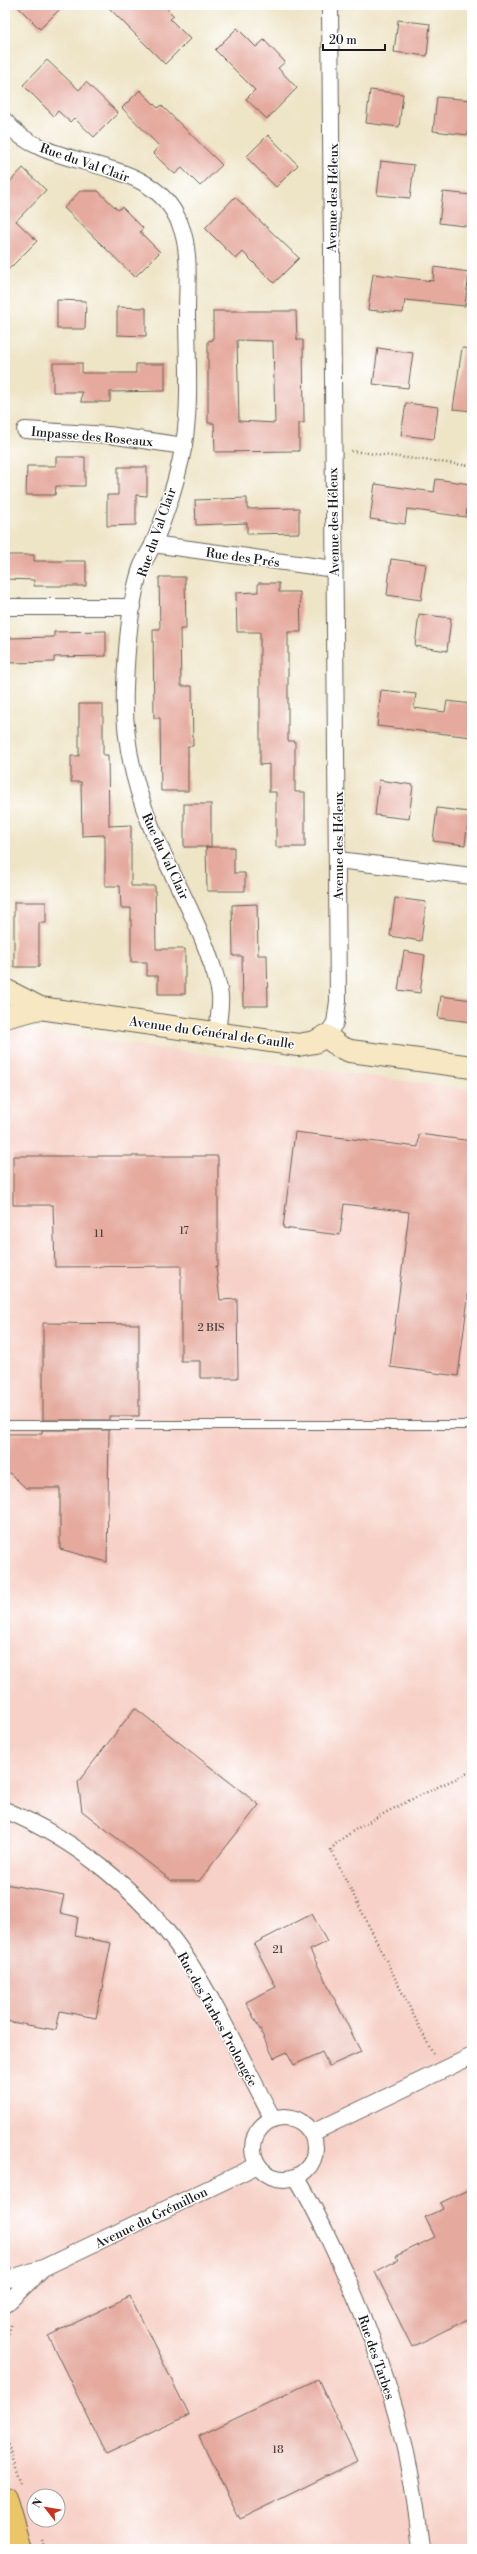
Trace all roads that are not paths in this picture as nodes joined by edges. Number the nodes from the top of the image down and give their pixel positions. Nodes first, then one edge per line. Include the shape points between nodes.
1 (330, 5) edge
2 (5, 121) edge
3 (25, 430) dead end
4 (184, 446) junction
5 (153, 544) junction
6 (334, 569) junction
7 (5, 607) edge
8 (133, 608) junction
9 (338, 860) junction
10 (472, 876) edge
11 (5, 990) edge
12 (40, 1008) junction
13 (5, 1017) edge
14 (217, 1033) junction
15 (326, 1036) junction
16 (472, 1067) edge
17 (5, 1425) edge
18 (472, 1425) edge
19 (5, 1810) edge
20 (472, 2056) edge
21 (273, 2119) junction
22 (312, 2133) junction
23 (258, 2165) junction
24 (296, 2177) junction
25 (43, 2268) junction
26 (5, 2280) edge
27 (9, 2310) edge
28 (14, 2493) edge
29 (20, 2549) edge
30 (420, 2549) edge

1 - 6 street, Avenue des Héleux
2 - 4 street, Rue du Val Clair via 17,134 31,143 113,169 148,185 162,196 176,214 182,227 187,260 188,381
3 - 4 street, Impasse des Roseaux via 109,435
4 - 5 street, Rue du Val Clair
5 - 6 street, Rue des Prés
5 - 8 street, Rue du Val Clair via 140,573
6 - 9 street, Avenue des Héleux
7 - 8 street
8 - 14 street, Rue du Val Clair via 124,689 128,746 141,800 152,829 186,898 213,969 220,1001
9 - 10 street
9 - 15 street, Avenue des Héleux via 338,1001 335,1023
11 - 12 street, Avenue du Général de Gaulle
12 - 13 street, Avenue du Général de Gaulle
12 - 14 street, Avenue du Général de Gaulle
14 - 15 street, Avenue du Général de Gaulle via 298,1045 315,1042
15 - 16 street via 350,1051
17 - 18 lane
19 - 21 street, Rue des Tarbes Prolongée via 76,1849 127,1889 148,1911 182,1953 200,1981
20 - 22 street
21 - 22 street via 282,2116 299,2120
21 - 23 street via 258,2130 254,2138 253,2152
22 - 24 street via 315,2143 314,2158 305,2172
23 - 24 street via 265,2173 275,2178 286,2180
23 - 25 street, Avenue du Grémillon
24 - 30 street, Rue des Tarbes via 307,2193 346,2275 386,2377 403,2440 419,2527
25 - 26 street, Avenue du Grémillon
25 - 27 street, Avenue du Grémillon
28 - 29 main road

